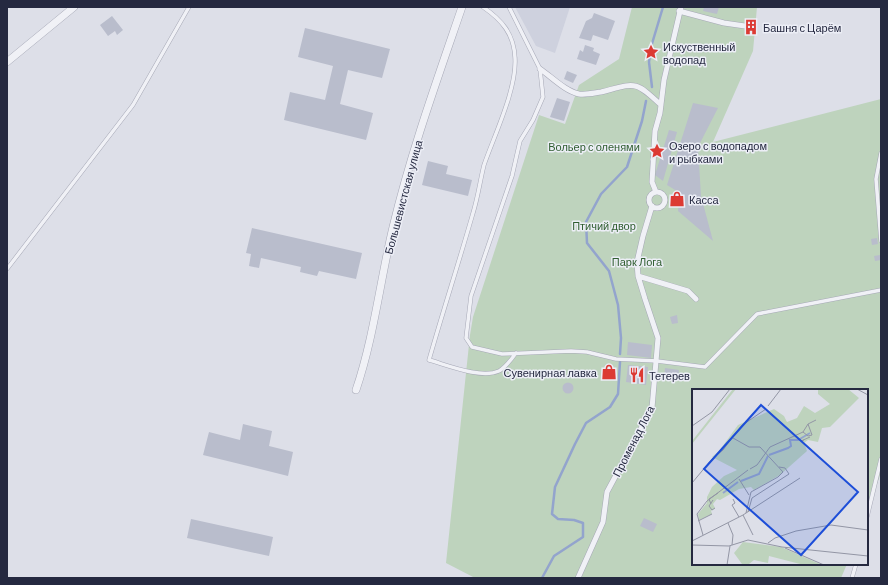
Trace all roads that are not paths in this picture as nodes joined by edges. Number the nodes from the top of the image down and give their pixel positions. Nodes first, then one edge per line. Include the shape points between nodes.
1 (74, 7) edge
2 (189, 7) edge
3 (462, 7) edge
4 (483, 7) edge
5 (509, 7) edge
6 (680, 9) edge
7 (745, 26) dead end
8 (7, 62) edge
9 (540, 69) junction
10 (661, 105) junction
11 (881, 153) edge
12 (656, 192) junction
13 (652, 206) junction
14 (881, 241) edge
15 (7, 268) edge
16 (638, 276) junction
17 (881, 290) edge
18 (696, 299) dead end
19 (516, 353) junction
20 (657, 361) junction
21 (356, 390) dead end
22 (881, 459) edge
23 (868, 513) edge
24 (856, 565) edge
25 (578, 578) edge
26 (852, 578) edge

1 - 8 street
2 - 15 lane via 133,105
3 - 21 street, Большевистская улица via 425,113 393,227 366,363
4 - 19 lane via 502,23 510,34 515,69 498,130 484,166 474,211 429,360 483,373 498,371 505,367
5 - 9 lane
6 - 7 street via 724,24
6 - 10 street
9 - 10 street via 574,92 597,93 632,84 644,90
9 - 19 lane via 543,97 520,141 512,176 472,296 466,338 472,347 502,354
10 - 12 street via 655,131 652,182
11 - 14 lane via 876,179
12 - 13 street via 650,198
12 - 13 street via 663,195 665,202 660,207
13 - 16 street, Променад Лога via 637,262
16 - 18 street via 688,291
16 - 20 street, Променад Лога via 658,338
17 - 20 lane via 757,314 706,367
19 - 20 lane via 564,350 616,359
20 - 25 street, Променад Лога via 652,408 606,492 603,522
22 - 23 lane
24 - 26 lane

